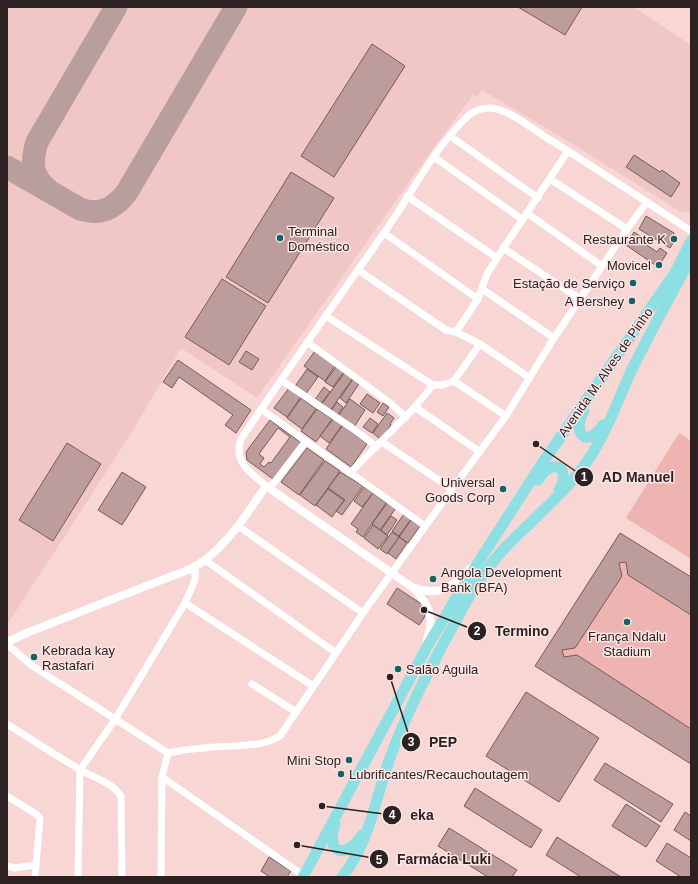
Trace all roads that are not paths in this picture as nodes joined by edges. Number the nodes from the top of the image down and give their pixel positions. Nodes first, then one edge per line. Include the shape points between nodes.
1 (450, 136) junction
2 (568, 151) junction
3 (434, 157) junction
4 (550, 179) junction
5 (407, 196) junction
6 (538, 198) junction
7 (647, 202) junction
8 (525, 216) junction
9 (627, 229) junction
10 (691, 231) edge
11 (384, 233) junction
12 (691, 241) edge
13 (503, 248) junction
14 (497, 258) junction
15 (691, 258) edge
16 (602, 266) junction
17 (358, 270) junction
18 (482, 289) junction
19 (478, 299) junction
20 (580, 299) junction
21 (326, 316) junction
22 (456, 332) junction
23 (554, 338) junction
24 (307, 342) junction
25 (480, 344) junction
26 (610, 365) junction
27 (530, 378) junction
28 (628, 379) junction
29 (281, 380) junction
30 (454, 381) junction
31 (433, 384) junction
32 (415, 407) junction
33 (261, 409) junction
34 (506, 416) junction
35 (406, 417) junction
36 (306, 441) junction
37 (379, 444) junction
38 (480, 452) junction
39 (350, 473) junction
40 (268, 487) junction
41 (452, 489) junction
42 (507, 518) junction
43 (238, 526) junction
44 (425, 526) junction
45 (524, 529) junction
46 (486, 550) junction
47 (205, 560) junction
48 (195, 566) junction
49 (392, 573) junction
50 (412, 587) junction
51 (185, 603) junction
52 (363, 613) junction
53 (7, 643) edge
54 (336, 653) junction
55 (418, 664) junction
56 (252, 684) dead end
57 (313, 686) junction
58 (296, 712) junction
59 (116, 718) junction
60 (7, 724) edge
61 (168, 753) junction
62 (80, 770) junction
63 (162, 777) junction
64 (7, 796) edge
65 (346, 798) junction
66 (374, 811) junction
67 (35, 865) junction
68 (7, 866) edge
69 (303, 876) edge
70 (35, 877) edge
71 (78, 877) edge
72 (122, 877) edge
73 (161, 877) edge
74 (342, 877) edge

1 - 2 street via 471,114 489,108 504,111
1 - 3 street
1 - 6 street
2 - 4 street
2 - 7 street
3 - 5 street
3 - 8 street
4 - 6 street
4 - 9 street
5 - 11 street
5 - 14 street
6 - 8 street
7 - 9 street
7 - 10 street
8 - 13 street
8 - 16 street
9 - 16 street
11 - 17 street
11 - 19 street
12 - 26 main road, Avenida M. Alves de Pinho via 674,272
13 - 14 street
13 - 20 street
14 - 18 street via 487,274
15 - 28 main road, Avenida M. Alves de Pinho
16 - 20 street
17 - 21 street
17 - 22 street via 446,330
18 - 19 street
18 - 23 street
19 - 22 street
20 - 23 street
21 - 24 street
21 - 31 street
22 - 25 street
23 - 27 street
24 - 29 street
24 - 35 street
25 - 27 street
25 - 30 street
26 - 28 main road via 581,417 578,428 583,436 588,438 599,431
26 - 42 main road, Avenida M. Alves de Pinho
27 - 34 street
28 - 45 main road, Avenida M. Alves de Pinho via 588,461
29 - 33 street
29 - 37 street
30 - 31 street
30 - 34 street
31 - 32 street
32 - 35 street
32 - 38 street
33 - 36 street
33 - 40 street via 241,438 239,451 240,458 249,472
34 - 38 street
35 - 37 street
36 - 39 street
36 - 40 street
37 - 39 street
37 - 41 street
38 - 41 street
39 - 44 street
40 - 43 street
40 - 49 street
41 - 44 street
42 - 45 main road via 544,472 554,467 559,469 564,475 561,488
42 - 46 main road, Avenida M. Alves de Pinho
43 - 47 street
43 - 52 street
44 - 49 street
45 - 66 main road, Avenida M. Alves de Pinho via 491,565 460,613 406,720 390,758
46 - 50 street via 462,576 445,589 434,592
46 - 55 main road, Avenida M. Alves de Pinho
47 - 48 street
47 - 54 street
48 - 51 street via 195,580
48 - 53 street
49 - 50 street
49 - 52 street
50 - 55 street via 428,607 431,625
51 - 57 street
51 - 59 street
52 - 54 street
53 - 59 street via 31,665
54 - 57 street
55 - 65 main road, Avenida M. Alves de Pinho
56 - 58 street
57 - 58 street
58 - 61 street via 280,736 260,744
59 - 61 street
59 - 62 street
60 - 62 street
61 - 63 street
62 - 71 street
62 - 72 street via 112,787 121,796
63 - 69 street
63 - 73 street
64 - 67 street via 40,818
65 - 66 main road via 332,836 333,844 340,851 346,851 355,845
65 - 69 main road, Avenida M. Alves de Pinho
66 - 74 main road, Avenida M. Alves de Pinho via 358,853
67 - 68 street via 15,868
67 - 70 street

